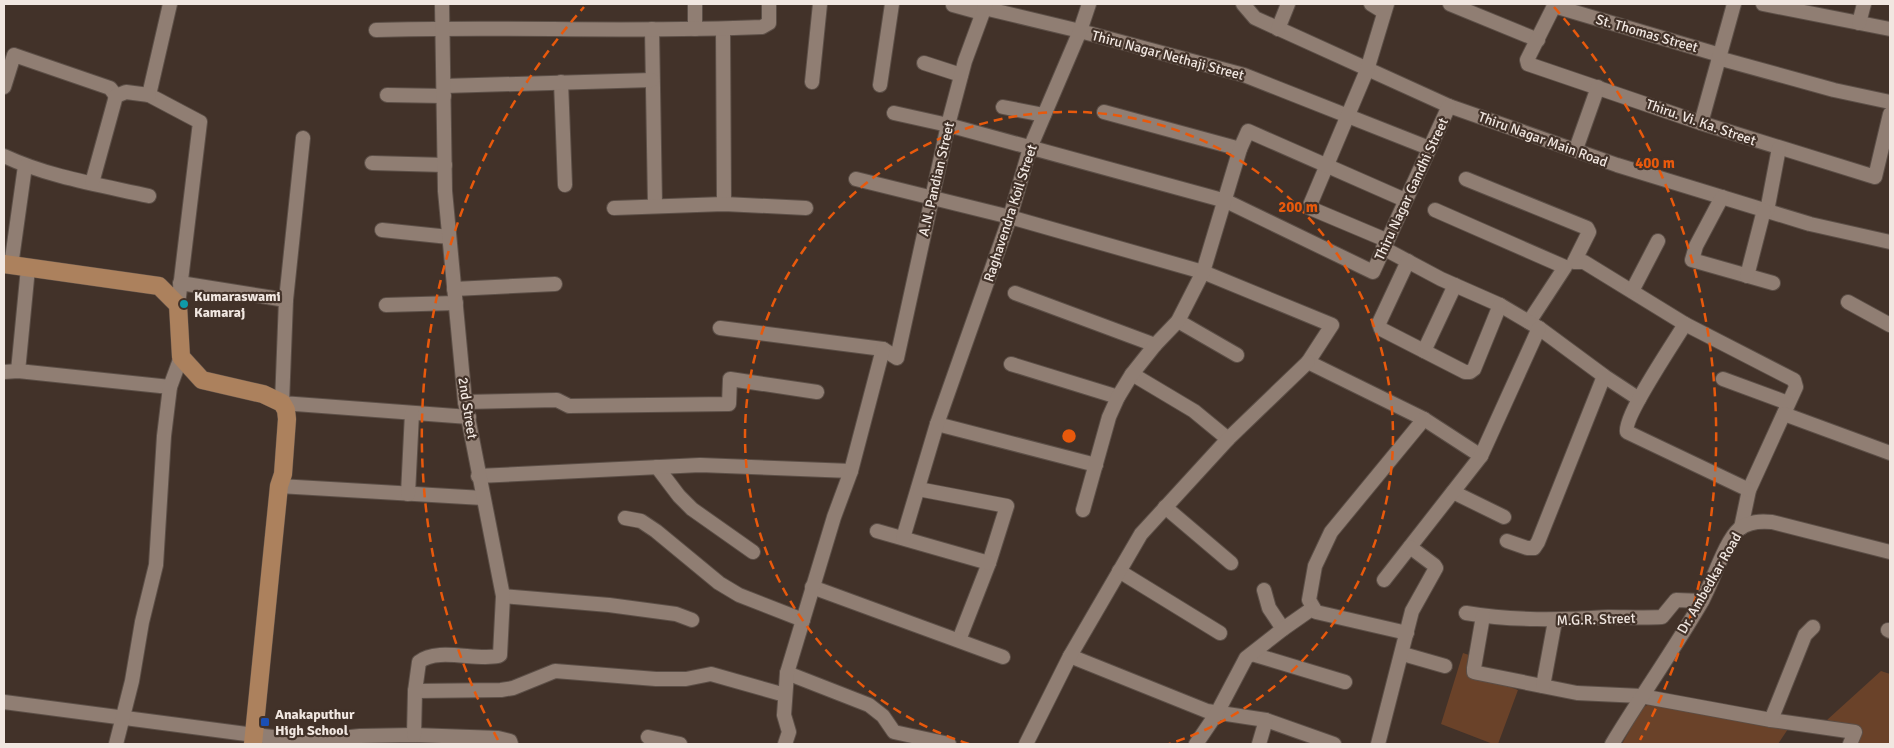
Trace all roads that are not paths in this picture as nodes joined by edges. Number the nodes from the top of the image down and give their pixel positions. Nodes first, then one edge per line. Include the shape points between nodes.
1 (170, 4) edge
2 (442, 4) edge
3 (695, 4) edge
4 (769, 4) edge
5 (820, 4) edge
6 (892, 4) edge
7 (1089, 4) edge
8 (1243, 4) edge
9 (1288, 4) edge
10 (1371, 4) edge
11 (1450, 4) edge
12 (1734, 4) edge
13 (1762, 4) edge
14 (1864, 4) edge
15 (1555, 5) edge
16 (953, 6) dead end
17 (984, 8) edge
18 (1386, 8) edge
19 (1805, 8) edge
20 (1859, 23) junction
21 (443, 28) junction
22 (652, 29) junction
23 (695, 29) junction
24 (723, 29) junction
25 (1278, 29) junction
26 (1890, 29) edge
27 (376, 30) dead end
28 (1080, 31) junction
29 (1538, 40) junction
30 (1719, 56) junction
31 (924, 63) dead end
32 (1528, 64) joint
33 (1367, 70) junction
34 (961, 75) junction
35 (652, 80) junction
36 (561, 82) junction
37 (812, 82) dead end
38 (880, 85) dead end
39 (4, 87) edge
40 (1598, 87) junction
41 (444, 91) junction
42 (149, 95) junction
43 (386, 95) dead end
44 (116, 96) junction
45 (1890, 102) edge
46 (1449, 106) junction
47 (1003, 107) dead end
48 (1104, 112) dead end
49 (894, 113) dead end
50 (1044, 114) junction
51 (1890, 114) edge
52 (1348, 116) junction
53 (1701, 123) junction
54 (948, 125) junction
55 (303, 138) dead end
56 (1030, 148) junction
57 (1429, 148) junction
58 (1779, 148) junction
59 (1240, 150) junction
60 (1576, 150) junction
61 (4, 156) edge
62 (372, 162) dead end
63 (445, 165) junction
64 (25, 166) junction
65 (1328, 167) junction
66 (856, 179) dead end
67 (1466, 179) dead end
68 (92, 183) junction
69 (565, 185) dead end
70 (149, 196) dead end
71 (1722, 197) junction
72 (932, 198) junction
73 (1405, 200) junction
74 (1226, 201) junction
75 (724, 204) junction
76 (655, 205) junction
77 (614, 208) dead end
78 (806, 208) dead end
79 (1435, 210) dead end
80 (1766, 211) junction
81 (1010, 217) junction
82 (382, 230) dead end
83 (449, 237) junction
84 (1658, 241) dead end
85 (1890, 242) edge
86 (1384, 244) junction
87 (1408, 261) junction
88 (15, 266) edge
89 (1203, 272) junction
90 (1747, 276) junction
91 (180, 283) junction
92 (1773, 283) dead end
93 (555, 284) dead end
94 (1455, 285) junction
95 (1632, 291) junction
96 (1015, 293) dead end
97 (455, 296) junction
98 (286, 300) junction
99 (1848, 302) dead end
100 (1500, 304) junction
101 (178, 305) junction
102 (386, 305) dead end
103 (1178, 321) junction
104 (1685, 324) junction
105 (1534, 325) junction
106 (1890, 325) edge
107 (720, 328) dead end
108 (1156, 345) junction
109 (883, 349) junction
110 (1424, 351) junction
111 (1238, 355) dead end
112 (181, 357) junction
113 (1308, 362) junction
114 (1011, 364) dead end
115 (18, 371) junction
116 (4, 372) edge
117 (1132, 374) junction
118 (1604, 376) junction
119 (1723, 379) dead end
120 (170, 387) junction
121 (817, 392) dead end
122 (1118, 397) junction
123 (1639, 399) junction
124 (465, 402) junction
125 (282, 403) junction
126 (1786, 408) junction
127 (412, 413) junction
128 (468, 417) junction
129 (1424, 419) junction
130 (937, 424) junction
131 (1228, 439) junction
132 (1890, 453) edge
133 (1481, 456) junction
134 (1096, 465) junction
135 (657, 467) junction
136 (851, 471) junction
137 (478, 476) junction
138 (279, 486) junction
139 (918, 490) junction
140 (1749, 490) junction
141 (1453, 492) junction
142 (408, 494) junction
143 (483, 498) junction
144 (1165, 507) junction
145 (1083, 510) dead end
146 (1504, 517) dead end
147 (625, 518) dead end
148 (1741, 528) junction
149 (877, 531) dead end
150 (904, 538) junction
151 (1507, 541) dead end
152 (1410, 547) junction
153 (753, 552) dead end
154 (1890, 552) edge
155 (989, 563) junction
156 (1231, 563) dead end
157 (1119, 572) junction
158 (1384, 580) dead end
159 (812, 587) junction
160 (1264, 590) dead end
161 (503, 596) junction
162 (1702, 601) junction
163 (1314, 608) junction
164 (1466, 613) dead end
165 (1483, 616) junction
166 (692, 620) dead end
167 (803, 620) junction
168 (1555, 620) junction
169 (1813, 627) dead end
170 (1283, 629) junction
171 (1220, 633) dead end
172 (1407, 633) junction
173 (959, 640) junction
174 (1252, 654) junction
175 (1402, 654) junction
176 (1070, 656) junction
177 (1003, 657) dead end
178 (1445, 666) dead end
179 (787, 673) junction
180 (1345, 682) dead end
181 (1543, 686) junction
182 (415, 691) junction
183 (785, 695) junction
184 (1641, 696) junction
185 (4, 702) edge
186 (1216, 713) junction
187 (122, 718) junction
188 (1266, 720) junction
189 (1770, 720) junction
190 (414, 735) junction
191 (648, 737) dead end
192 (893, 738) edge
193 (253, 740) edge
194 (116, 744) edge
195 (511, 744) edge
196 (680, 744) edge
197 (786, 744) edge
198 (948, 744) edge
199 (1026, 744) edge
200 (1196, 744) edge
201 (1259, 744) edge
202 (1334, 744) edge
203 (1378, 744) edge
204 (1612, 744) edge
205 (1850, 744) edge

1 - 42 street
2 - 21 street, 2nd Street
3 - 23 street
4 - 24 street via 766,26
5 - 37 street
6 - 38 street
7 - 28 street, Raghavendra Koil Street
8 - 25 street, Thiru Nagar Main Road via 1255,18
9 - 25 street
10 - 18 street
11 - 29 street
12 - 30 street
13 - 19 street
14 - 20 street
15 - 29 street, St. Thomas Street
15 - 30 street, St. Thomas Street
16 - 17 street, Thiru Nagar Nethaji Street
17 - 28 street, Thiru Nagar Nethaji Street
17 - 34 street, A.N. Pandian Street
18 - 33 street
19 - 20 street
20 - 26 street
21 - 22 street
21 - 27 street
21 - 41 street, 2nd Street
22 - 23 street
22 - 35 street
23 - 24 street
24 - 75 street
25 - 33 street, Thiru Nagar Main Road
28 - 50 street, Raghavendra Koil Street
28 - 52 street, Thiru Nagar Nethaji Street via 1244,75
29 - 32 street, St. Thomas Street
30 - 45 street, St. Thomas Street via 1834,90
30 - 53 street
31 - 34 street
32 - 40 street, Thiru. Vi. Ka. Street
33 - 46 street, Thiru Nagar Main Road
33 - 52 street
34 - 54 street, A.N. Pandian Street
35 - 36 street
35 - 76 street
36 - 41 street
36 - 69 street
39 - 44 street via 14,56 110,88
40 - 53 street, Thiru. Vi. Ka. Street
40 - 60 street
41 - 43 street
41 - 63 street, 2nd Street
42 - 44 street via 126,92
42 - 91 street via 200,122
44 - 68 street
46 - 57 street, Thiru Nagar Gandhi Street
46 - 60 street, Thiru Nagar Main Road
47 - 50 street
48 - 59 street
49 - 54 street
50 - 56 street, Raghavendra Koil Street
51 - 58 street, Thiru. Vi. Ka. Street via 1875,177
52 - 57 street, Thiru Nagar Nethaji Street
52 - 65 street
53 - 58 street, Thiru. Vi. Ka. Street
54 - 56 street
54 - 72 street, A.N. Pandian Street
55 - 98 street
56 - 74 street
56 - 81 street, Raghavendra Koil Street
57 - 73 street, Thiru Nagar Gandhi Street
58 - 80 street
59 - 65 street via 1248,131
59 - 74 street
60 - 71 street, Thiru Nagar Main Road
61 - 64 street
62 - 63 street
63 - 83 street, 2nd Street
64 - 68 street
64 - 88 street
65 - 73 street
65 - 86 street via 1310,208
66 - 72 street
67 - 95 street via 1587,228 1589,232 1574,262 1584,262
68 - 70 street
71 - 80 street, Thiru Nagar Main Road
71 - 90 street via 1692,260
72 - 81 street
72 - 109 street, A.N. Pandian Street via 897,358
73 - 86 street, Thiru Nagar Gandhi Street
74 - 86 street, Thiru Nagar Gandhi Street via 1373,272
74 - 89 street
75 - 76 street
75 - 78 street
76 - 77 street
79 - 105 street via 1565,267
80 - 85 street, Thiru Nagar Main Road
80 - 90 street
81 - 89 street
81 - 130 street, Raghavendra Koil Street
82 - 83 street
83 - 97 street, 2nd Street
84 - 95 street
86 - 87 street
87 - 94 street
87 - 110 street via 1379,323 1385,332
88 - 101 main road via 159,286
88 - 115 street
89 - 103 street
89 - 113 street via 1332,325
90 - 92 street
91 - 98 street
91 - 101 street
93 - 97 street
94 - 100 street
94 - 110 street
95 - 104 street
96 - 108 street
97 - 102 street
97 - 124 street, 2nd Street
98 - 125 street
99 - 106 street
100 - 105 street
100 - 110 street via 1470,372
101 - 112 main road
103 - 108 street
103 - 111 street
104 - 123 street
104 - 126 street via 1794,380 1796,387
105 - 118 street
105 - 133 street
107 - 109 street
108 - 117 street
109 - 136 street
112 - 120 street
112 - 125 main road via 202,380 263,394
113 - 129 street
113 - 131 street
114 - 122 street
115 - 116 street
115 - 120 street
117 - 122 street
117 - 131 street via 1194,411
118 - 123 street
118 - 151 street via 1538,542 1534,548 1527,548
119 - 126 street
120 - 187 street via 156,565
121 - 124 street via 730,379 729,404 569,406 557,400
122 - 134 street
123 - 140 street via 1626,426 1627,432
124 - 128 street, 2nd Street
125 - 127 street
125 - 138 main road via 287,419 283,474
126 - 132 street
126 - 140 street
127 - 128 street
127 - 142 street
128 - 137 street, 2nd Street
129 - 133 street
129 - 163 street via 1331,532 1315,566 1309,600
130 - 134 street
130 - 139 street, Raghavendra Koil Street
131 - 144 street
133 - 141 street
134 - 145 street
135 - 136 street via 700,465
135 - 137 street
135 - 153 street via 692,509
136 - 159 street
137 - 143 street, 2nd Street
138 - 142 street
138 - 193 main road
139 - 150 street, Raghavendra Koil Street
139 - 155 street via 1007,506
140 - 148 street
141 - 146 street
141 - 152 street
142 - 143 street
143 - 161 street, 2nd Street
144 - 156 street
144 - 157 street via 1140,534
147 - 167 street via 641,521 656,531 719,584
148 - 154 street, Dr. Ambedkar Road via 1753,522 1772,522
148 - 162 street, Dr. Ambedkar Road via 1731,540
149 - 150 street
150 - 155 street
152 - 158 street
152 - 172 street via 1436,568 1412,611
155 - 173 street
157 - 171 street
157 - 176 street
159 - 167 street
159 - 173 street
160 - 170 street via 1269,608
161 - 166 street via 609,605 676,614
161 - 182 street, 2nd Street via 500,655 439,656 422,660
162 - 168 street, M.G.R. Street via 1676,600 1662,617
162 - 184 street, Dr. Ambedkar Road
163 - 170 street
163 - 172 street via 1316,612
164 - 165 street, M.G.R. Street
165 - 168 street, M.G.R. Street
165 - 181 street via 1474,672
167 - 179 street
168 - 181 street
169 - 189 street via 1805,635
170 - 174 street
172 - 175 street
173 - 177 street
174 - 180 street
174 - 186 street via 1246,658
175 - 178 street
175 - 203 street
176 - 186 street
176 - 199 street
179 - 183 street
179 - 192 street via 868,705 883,716
181 - 184 street via 1577,693
182 - 183 street via 501,690 514,688 554,671 686,680 711,674
182 - 190 street, 2nd Street
183 - 197 street via 784,715 790,732
184 - 189 street
184 - 204 street, Dr. Ambedkar Road
185 - 187 street
186 - 188 street
186 - 200 street
187 - 193 street
187 - 194 street
188 - 201 street
188 - 202 street
189 - 205 street via 1855,732
190 - 193 street
190 - 195 street via 498,738
191 - 196 street
192 - 198 street

